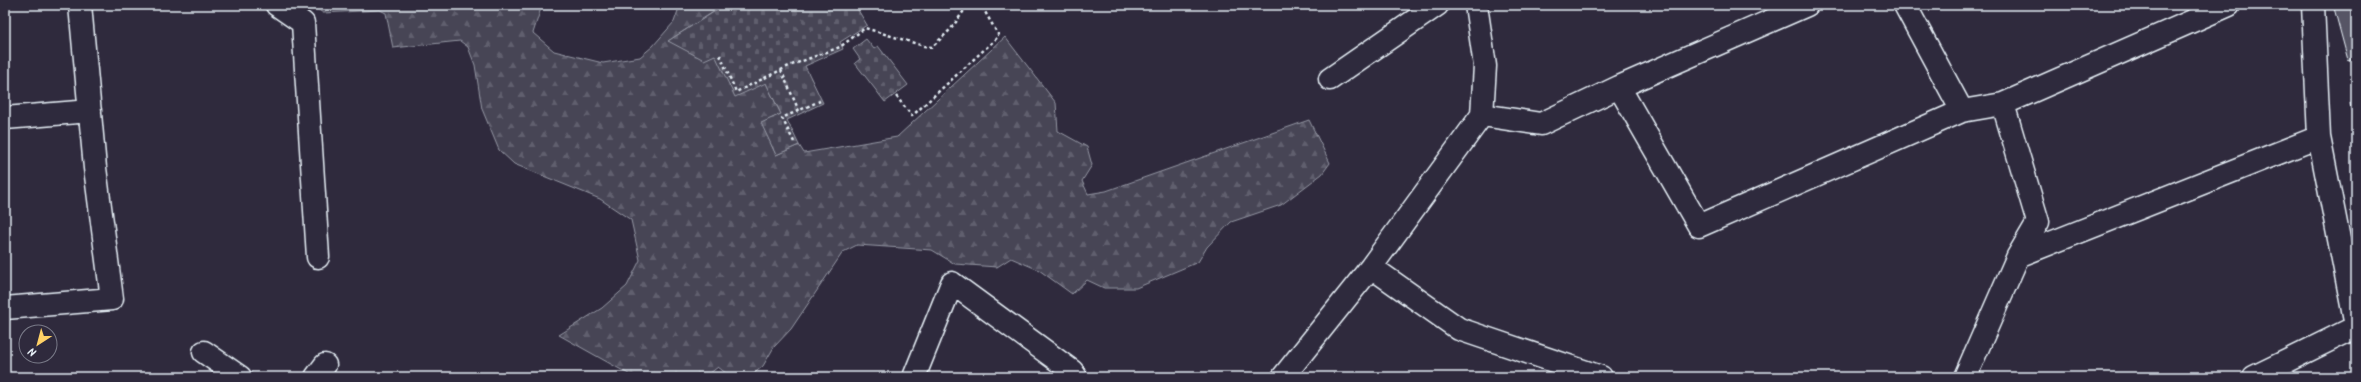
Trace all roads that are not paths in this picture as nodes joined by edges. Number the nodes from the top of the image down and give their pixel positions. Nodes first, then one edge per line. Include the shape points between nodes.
1 (80, 5) edge
2 (277, 5) edge
3 (1437, 5) edge
4 (1476, 5) edge
5 (1807, 5) edge
6 (1905, 5) edge
7 (2229, 5) edge
8 (2313, 5) edge
9 (1330, 79) dead end
10 (1619, 87) junction
11 (2003, 104) junction
12 (1962, 110) junction
13 (90, 111) junction
14 (1482, 115) junction
15 (5, 118) edge
16 (2319, 137) junction
17 (2018, 256) junction
18 (318, 257) dead end
19 (1371, 267) junction
20 (5, 308) edge
21 (2356, 326) edge
22 (204, 352) dead end
23 (240, 377) edge
24 (914, 377) edge
25 (1076, 377) edge
26 (1283, 377) edge
27 (1601, 377) edge
28 (1965, 377) edge
29 (2254, 377) edge

1 - 13 street
2 - 18 street via 302,23
3 - 9 street
4 - 14 street via 1485,66
5 - 10 street
6 - 12 street
7 - 11 street
8 - 16 street
10 - 12 street via 1699,226
10 - 14 street via 1541,124
11 - 12 street
11 - 17 street via 2038,222
13 - 15 street
13 - 20 street via 112,299
14 - 19 street
16 - 17 street
16 - 21 street
17 - 28 street
19 - 26 street
19 - 27 street via 1459,329
21 - 29 street
22 - 23 street
24 - 25 street via 952,283 1072,371

